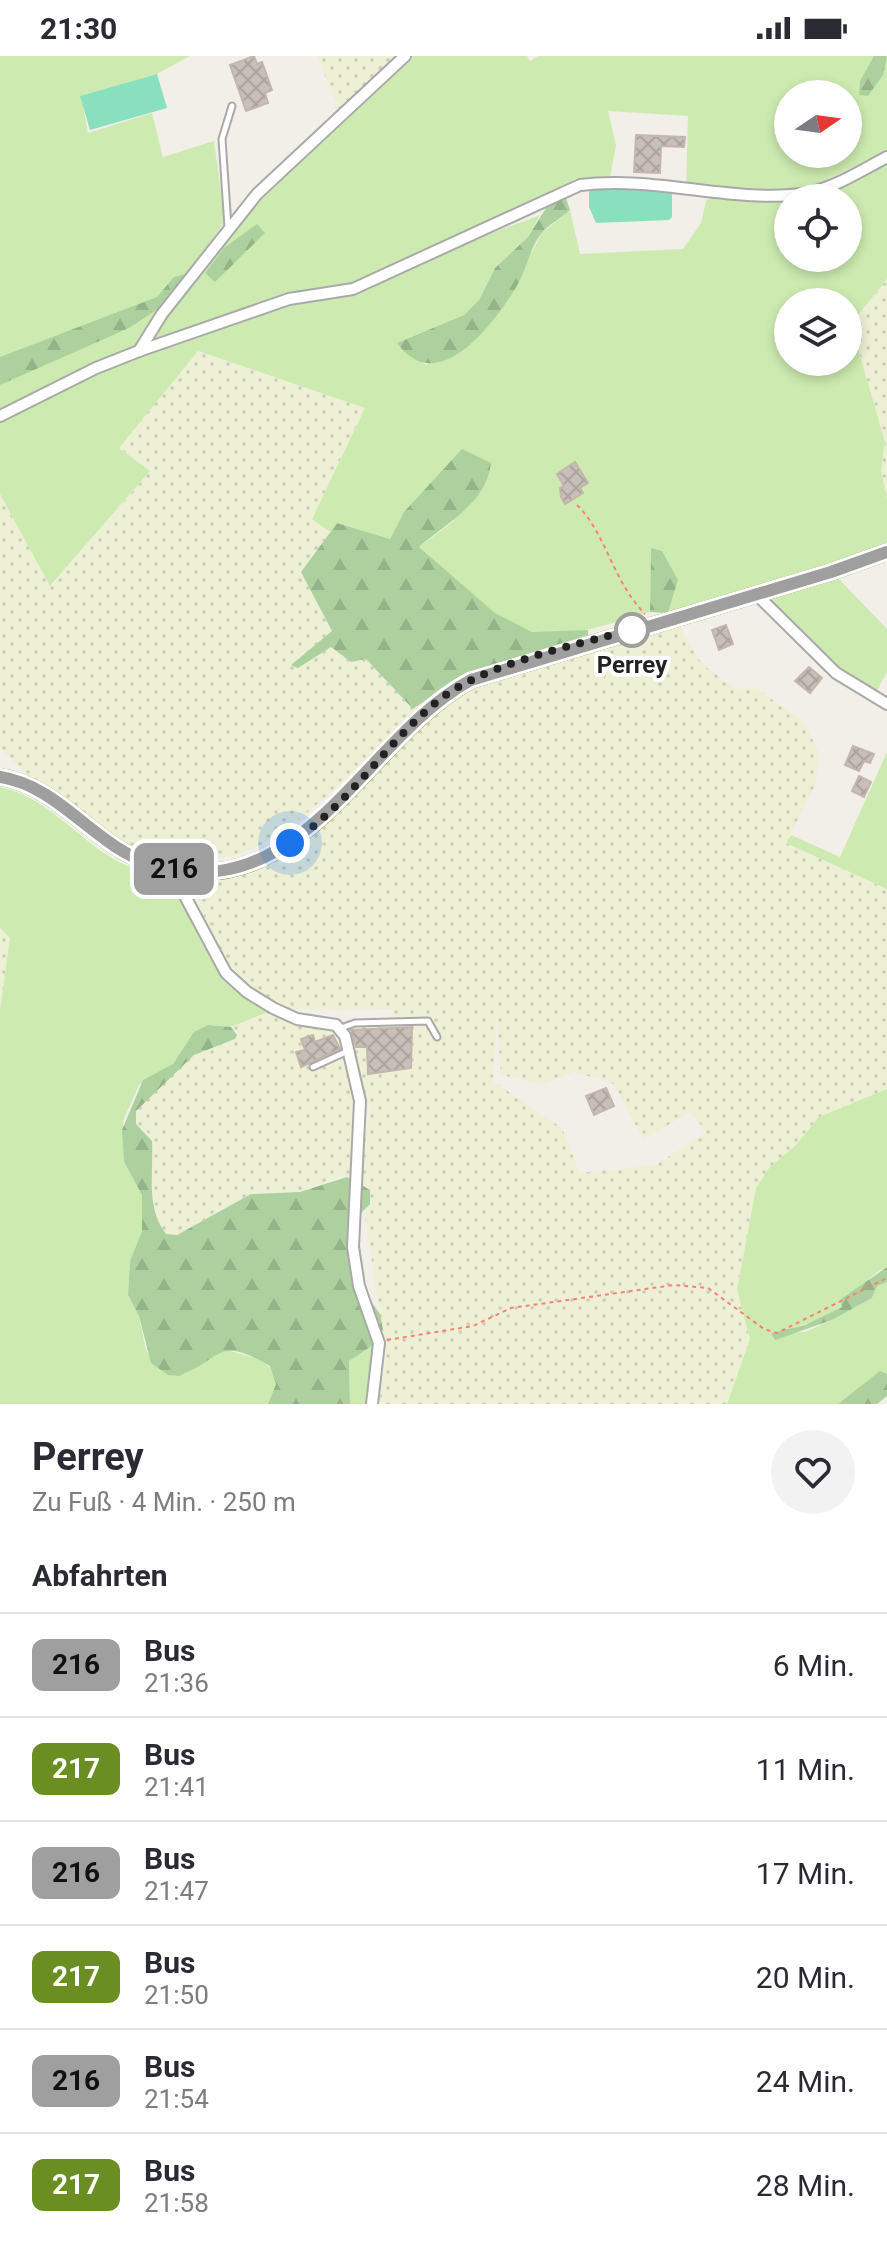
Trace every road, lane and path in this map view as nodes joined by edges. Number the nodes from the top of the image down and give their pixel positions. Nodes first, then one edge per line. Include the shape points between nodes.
1 (405, 56) edge
2 (232, 106) dead end
3 (887, 157) edge
4 (228, 228) junction
5 (139, 351) junction
6 (0, 416) edge
7 (577, 505) dead end
8 (887, 552) edge
9 (756, 594) junction
10 (648, 625) junction
11 (887, 704) edge
12 (0, 777) edge
13 (182, 870) junction
14 (341, 1028) junction
15 (437, 1037) dead end
16 (349, 1051) junction
17 (313, 1067) dead end
18 (887, 1278) edge
19 (379, 1343) junction
20 (372, 1404) edge

1 - 4 street via 257,194
2 - 4 lane via 222,139
3 - 5 street via 840,182 778,196 617,180 580,185 362,285 289,299
4 - 5 street
5 - 6 street
7 - 10 path via 593,521 617,579
8 - 9 main road
9 - 10 main road
9 - 11 street via 836,673
10 - 13 main road via 471,680 425,711 304,834 245,863
12 - 13 main road via 41,792 127,855
13 - 14 street via 189,904 233,981 291,1017
14 - 15 lane via 428,1021
14 - 16 street
16 - 17 lane
16 - 19 street via 360,1101 353,1247 359,1286
18 - 19 path via 777,1333 708,1288 674,1285 511,1308 473,1326
19 - 20 street

